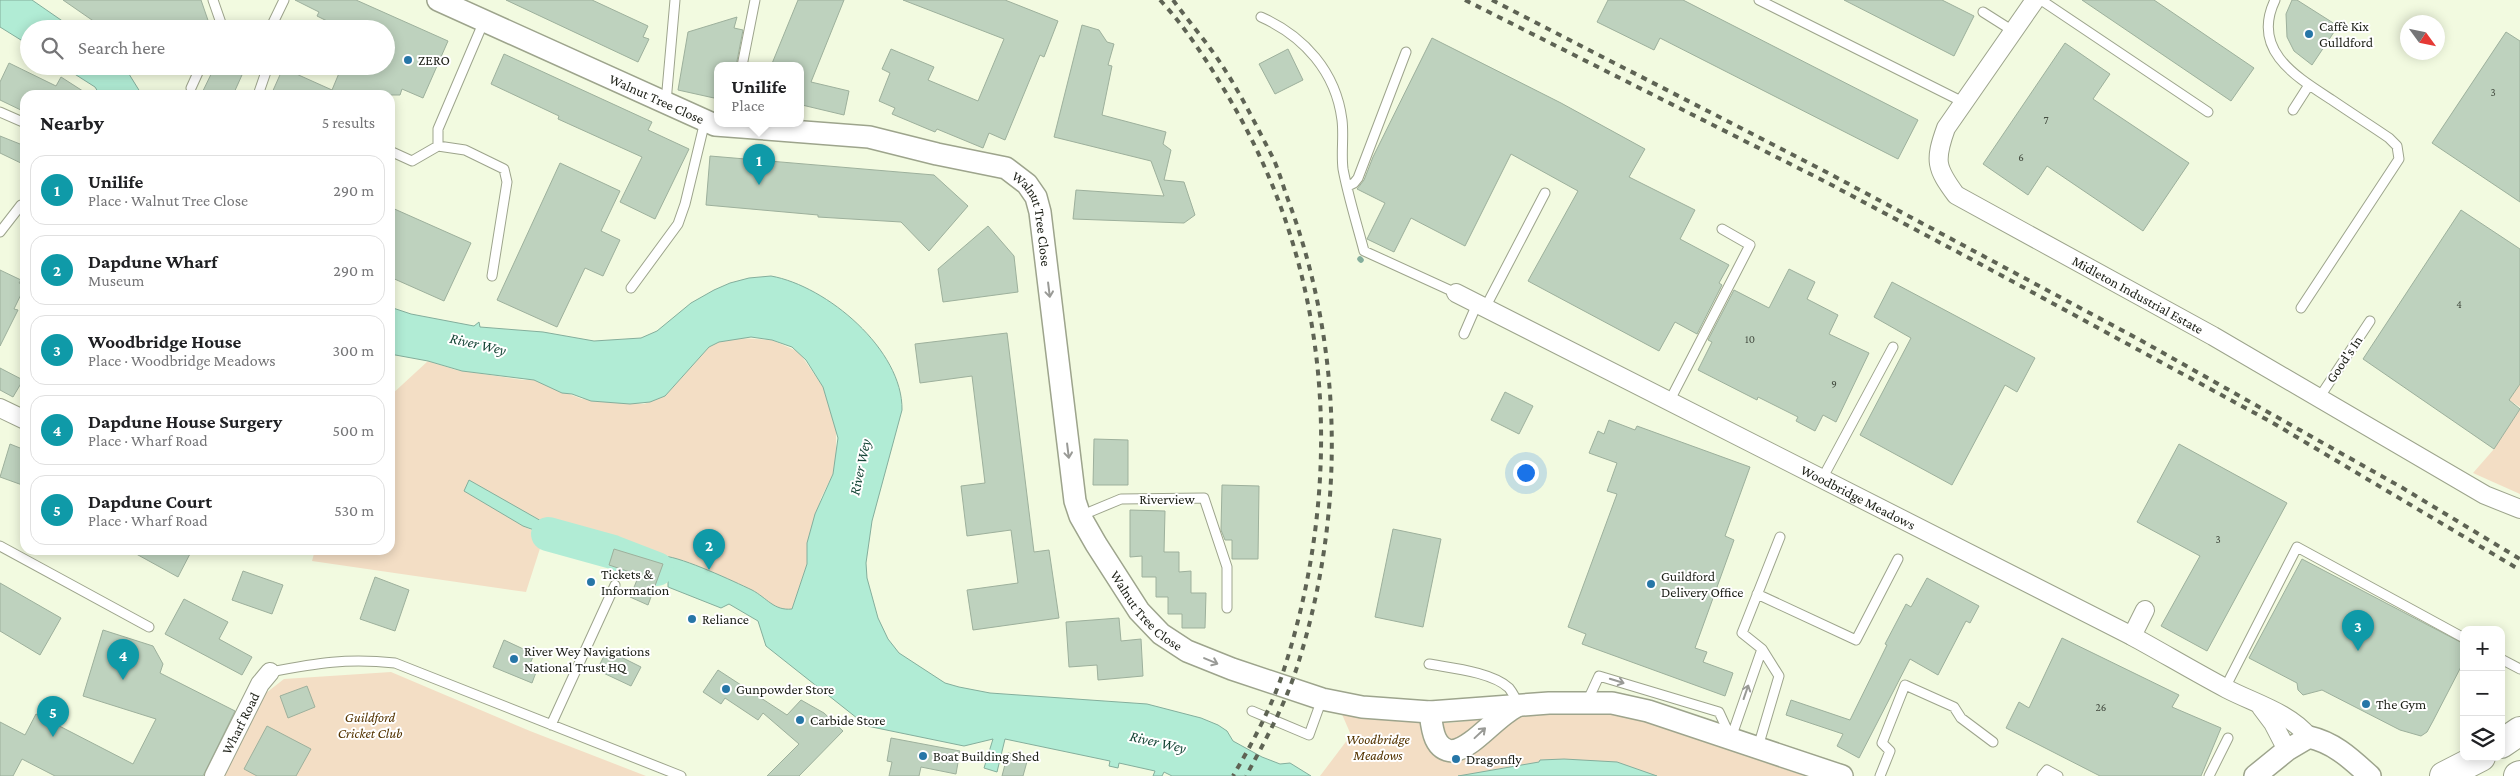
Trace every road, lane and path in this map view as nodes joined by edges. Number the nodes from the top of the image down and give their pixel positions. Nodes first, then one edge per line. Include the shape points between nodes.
1 (213, 0) edge
2 (284, 0) edge
3 (438, 0) edge
4 (675, 0) edge
5 (755, 0) edge
6 (1759, 0) edge
7 (2035, 0) edge
8 (2041, 0) edge
9 (2275, 0) edge
10 (1983, 12) dead end
11 (1261, 17) dead end
12 (220, 20) edge
13 (274, 20) edge
14 (484, 21) junction
15 (2013, 31) junction
16 (1406, 52) dead end
17 (743, 62) edge
18 (197, 75) edge
19 (267, 75) edge
20 (2309, 85) junction
21 (191, 88) dead end
22 (260, 90) edge
23 (1964, 102) junction
24 (665, 104) junction
25 (2293, 110) dead end
26 (0, 112) edge
27 (2208, 112) dead end
28 (20, 121) edge
29 (706, 121) junction
30 (714, 125) edge
31 (754, 127) edge
32 (438, 146) junction
33 (395, 153) edge
34 (1348, 186) junction
35 (1545, 193) dead end
36 (20, 205) edge
37 (1722, 229) dead end
38 (0, 232) edge
39 (492, 276) dead end
40 (631, 288) dead end
41 (1456, 293) joint
42 (1481, 306) junction
43 (2301, 308) dead end
44 (2370, 320) dead end
45 (1464, 334) dead end
46 (1893, 347) dead end
47 (2319, 398) junction
48 (1669, 402) junction
49 (0, 408) edge
50 (20, 418) edge
51 (1822, 479) junction
52 (2520, 509) edge
53 (1080, 516) junction
54 (1780, 537) dead end
55 (0, 546) edge
56 (1898, 559) dead end
57 (615, 586) dead end
58 (1757, 594) junction
59 (1227, 608) dead end
60 (2145, 610) dead end
61 (149, 627) dead end
62 (2132, 636) junction
63 (2460, 636) edge
64 (1762, 649) junction
65 (2505, 661) edge
66 (1429, 664) dead end
67 (2520, 669) edge
68 (270, 672) joint
69 (2226, 688) junction
70 (1322, 699) junction
71 (1518, 705) junction
72 (2259, 705) junction
73 (1252, 711) dead end
74 (1430, 712) junction
75 (551, 725) junction
76 (2520, 731) edge
77 (2309, 737) junction
78 (1731, 738) junction
79 (2228, 738) dead end
80 (2505, 741) edge
81 (1993, 742) dead end
82 (1758, 748) junction
83 (2286, 750) junction
84 (2341, 750) junction
85 (2473, 761) edge
86 (214, 776) edge
87 (681, 776) edge
88 (1842, 776) edge
89 (1880, 776) edge
90 (2042, 776) edge
91 (2058, 776) edge
92 (2209, 776) edge
93 (2256, 776) edge
94 (2351, 776) edge
95 (2370, 776) edge
96 (2444, 776) edge

1 - 12 lane
2 - 13 lane
3 - 14 street, Walnut Tree Close
4 - 24 lane
5 - 17 lane
6 - 23 lane
7 - 15 street, Midleton Industrial Estate
8 - 27 lane
9 - 20 lane via 2267,31 2277,56 2295,76
10 - 15 lane
11 - 34 lane via 1280,25 1298,39 1315,55 1331,82 1339,100 1343,169
14 - 24 street, Walnut Tree Close
14 - 32 lane via 438,129
15 - 23 street, Midleton Industrial Estate
16 - 34 lane via 1358,178
18 - 21 lane
19 - 22 lane
20 - 25 lane
20 - 43 lane via 2389,138 2397,146 2398,159
23 - 47 street, Midleton Industrial Estate via 1946,128 1938,150 1940,174 1956,195
24 - 29 street, Walnut Tree Close
26 - 28 lane
29 - 30 street, Walnut Tree Close
29 - 40 lane via 678,224
31 -> 53 street, Walnut Tree Close via 869,137 1006,168 1027,184 1036,197 1040,212 1074,492
32 - 33 lane via 412,161
32 - 39 lane via 465,150 504,169 507,182
34 - 41 lane via 1364,251
35 - 42 lane
36 - 38 lane
37 - 48 lane via 1750,244
41 - 42 street, Woodbridge Meadows
42 - 45 lane
42 - 48 street, Woodbridge Meadows
44 - 47 lane, Good's In
46 - 51 lane
47 - 52 street, Midleton Industrial Estate via 2485,495
48 - 51 street, Woodbridge Meadows
49 - 50 street
51 - 62 street, Woodbridge Meadows
53 - 59 lane, Riverview via 1122,499 1204,498 1227,568
53 -> 70 street, Walnut Tree Close via 1117,580 1139,611 1161,634 1214,663
54 - 58 lane
55 - 61 lane
56 - 58 lane via 1856,640
57 - 75 lane
58 - 64 lane via 1742,634
60 - 62 street
62 - 69 street, Woodbridge Meadows
63 - 69 lane via 2297,547
78 -> 64 lane
64 - 82 lane via 1779,676
65 - 67 lane
66 - 71 lane via 1476,673 1502,684 1514,694
68 - 75 lane via 325,661 359,659 395,663
68 - 86 street, Wharf Road via 260,684
69 - 72 street, Woodbridge Meadows
70 - 73 lane via 1309,735
70 - 74 street via 1362,707
71 - 74 street
74 -> 71 street via 1434,736 1444,749 1453,751 1467,745
71 - 78 street via 1612,703
72 - 77 street, Woodbridge Meadows via 2302,727
72 - 83 street, Woodbridge Meadows via 2273,723
75 - 87 lane
76 - 80 main road
77 - 83 street
77 - 84 street, Woodbridge Meadows
78 - 82 street
79 - 92 lane
81 - 89 lane via 1960,718 1954,707 1905,685 1882,743 1890,751
82 - 88 street
83 - 93 street
84 - 94 street via 2351,768
84 - 95 street, Woodbridge Meadows
85 - 96 main road
90 - 91 lane via 2047,770

